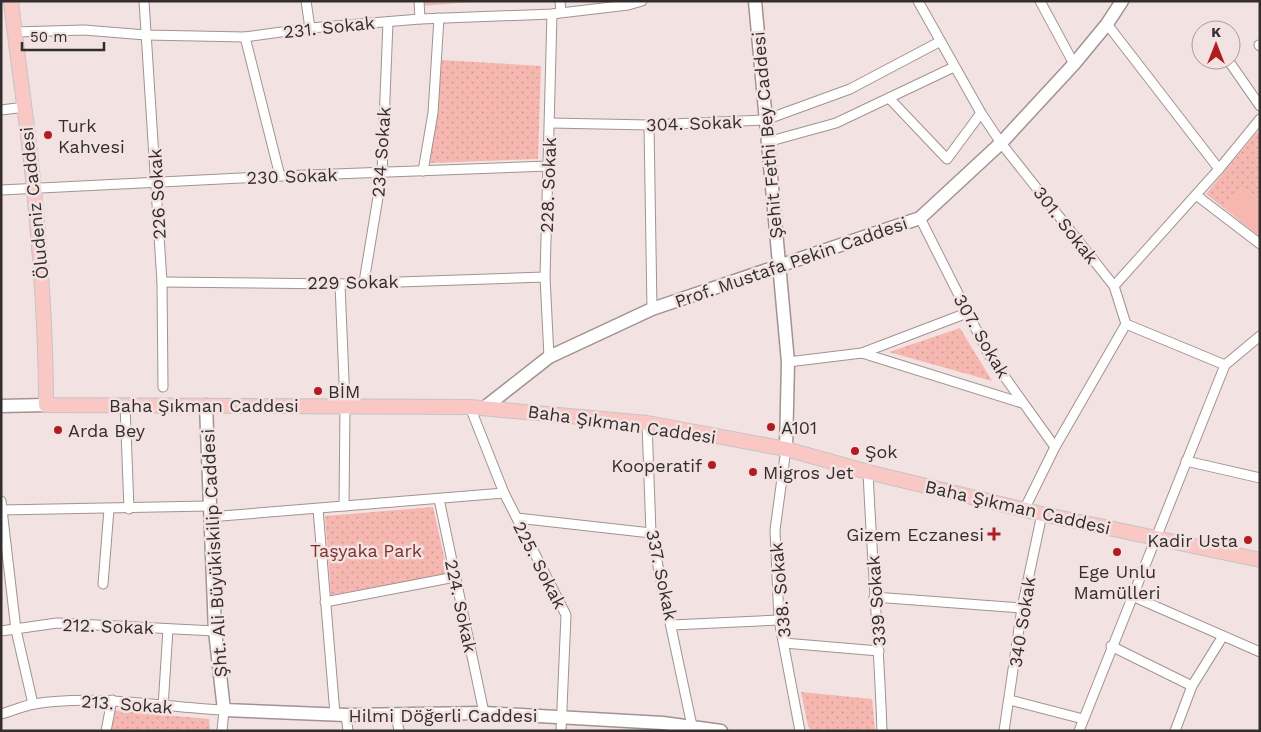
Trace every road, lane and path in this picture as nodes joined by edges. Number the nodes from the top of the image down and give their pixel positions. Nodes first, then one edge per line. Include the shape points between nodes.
1 (144, 1) edge
2 (306, 1) edge
3 (419, 1) edge
4 (560, 1) edge
5 (642, 1) edge
6 (755, 1) edge
7 (918, 1) edge
8 (1040, 1) edge
9 (1122, 1) edge
10 (628, 3) edge
11 (8, 5) edge
12 (557, 13) junction
13 (439, 18) junction
14 (420, 19) junction
15 (388, 22) junction
16 (1107, 24) junction
17 (310, 28) junction
18 (16, 32) junction
19 (146, 35) junction
20 (245, 37) junction
21 (939, 42) junction
22 (1074, 64) junction
23 (954, 67) junction
24 (1235, 70) edge
25 (888, 98) junction
26 (1260, 106) edge
27 (25, 107) junction
28 (1, 110) edge
29 (981, 113) junction
30 (765, 120) junction
31 (551, 123) junction
32 (1259, 123) edge
33 (649, 125) junction
34 (767, 142) junction
35 (1001, 143) junction
36 (549, 166) junction
37 (1219, 169) junction
38 (423, 171) junction
39 (382, 173) junction
40 (280, 176) junction
41 (157, 183) junction
42 (34, 188) junction
43 (1, 190) edge
44 (1196, 195) junction
45 (920, 218) junction
46 (1260, 244) edge
47 (778, 267) junction
48 (545, 277) junction
49 (162, 282) junction
50 (364, 282) junction
51 (340, 284) junction
52 (1114, 286) junction
53 (652, 308) junction
54 (967, 313) junction
55 (1126, 324) junction
56 (1260, 336) edge
57 (862, 353) junction
58 (549, 357) junction
59 (788, 362) junction
60 (1225, 365) junction
61 (163, 387) dead end
62 (1022, 403) junction
63 (125, 404) junction
64 (46, 405) junction
65 (206, 405) junction
66 (345, 405) junction
67 (1, 406) edge
68 (477, 408) junction
69 (647, 423) junction
70 (1055, 447) junction
71 (786, 448) junction
72 (1186, 461) junction
73 (868, 472) junction
74 (1260, 478) edge
75 (504, 493) junction
76 (439, 499) junction
77 (1, 501) edge
78 (344, 506) junction
79 (318, 508) junction
80 (109, 509) junction
81 (129, 509) junction
82 (1, 510) edge
83 (1024, 510) junction
84 (209, 512) junction
85 (1042, 514) junction
86 (517, 518) junction
87 (652, 533) junction
88 (1156, 538) junction
89 (1260, 560) edge
90 (454, 577) junction
91 (104, 584) dead end
92 (1132, 596) junction
93 (874, 597) junction
94 (326, 602) junction
95 (1022, 608) junction
96 (779, 620) junction
97 (672, 624) junction
98 (168, 629) junction
99 (16, 630) junction
100 (1, 631) edge
101 (215, 631) junction
102 (1223, 636) junction
103 (784, 643) junction
104 (1111, 646) junction
105 (879, 651) junction
106 (1260, 652) edge
107 (1192, 686) junction
108 (112, 700) junction
109 (1010, 700) junction
110 (33, 704) junction
111 (163, 707) junction
112 (224, 710) junction
113 (484, 713) junction
114 (1, 714) edge
115 (396, 714) junction
116 (341, 715) junction
117 (562, 716) junction
118 (1083, 719) junction
119 (692, 726) junction
120 (663, 727) edge
121 (106, 731) edge
122 (222, 731) edge
123 (348, 731) edge
124 (399, 731) edge
125 (561, 731) edge
126 (720, 731) edge
127 (800, 731) edge
128 (882, 731) edge
129 (1004, 731) edge
130 (1079, 731) edge
131 (1175, 731) edge

1 - 19 street, 226 Sokak
2 - 17 street
3 - 14 street
4 - 12 street, 228. Sokak
5 - 10 street, 231. Sokak
6 - 30 street, Şehit Fethi Bey Caddesi
7 - 21 street, 301. Sokak
8 - 22 street
9 - 16 street, Prof. Mustafa Pekin Caddesi
10 - 12 street, 231. Sokak
11 - 18 main road, Öludeniz Caddesi
12 - 13 street, 231. Sokak
12 - 31 street, 228. Sokak
13 - 14 street, 231. Sokak
13 - 38 street via 434,104
14 - 15 street, 231. Sokak
15 - 17 street, 231. Sokak
15 - 39 street, 234 Sokak
16 - 22 street, Prof. Mustafa Pekin Caddesi
16 - 37 street
17 - 20 street, 231. Sokak
18 - 19 street, 231. Sokak via 84,30
18 - 27 main road, Öludeniz Caddesi
19 - 20 street, 231. Sokak
19 - 41 street, 226 Sokak
20 - 40 street
21 - 23 street, 301. Sokak
21 - 30 street, 304. Sokak via 850,89
22 - 35 street, Prof. Mustafa Pekin Caddesi
23 - 25 street
23 - 29 street, 301. Sokak
24 - 26 street
25 - 29 street via 947,159
25 - 34 street via 836,123
27 - 28 street
27 - 42 main road, Öludeniz Caddesi
29 - 35 street, 301. Sokak
30 - 33 street, 304. Sokak
30 - 34 street, Şehit Fethi Bey Caddesi
31 - 33 street, 304. Sokak
31 - 36 street, 228. Sokak
32 - 37 street
33 - 53 street
34 - 47 street, Şehit Fethi Bey Caddesi
35 - 45 street, Prof. Mustafa Pekin Caddesi
35 - 52 street, 301. Sokak
36 - 38 street, 230 Sokak
36 - 48 street, 228. Sokak
37 - 44 street
38 - 39 street, 230 Sokak
39 - 40 street, 230 Sokak
39 - 50 street, 234 Sokak
40 - 41 street, 230 Sokak
41 - 42 street, 230 Sokak
41 - 49 street, 226 Sokak
42 - 43 street, 230 Sokak
42 - 64 main road, Öludeniz Caddesi via 46,334
44 - 46 street
44 - 52 street
45 - 47 street, Prof. Mustafa Pekin Caddesi
45 - 54 street, 307. Sokak
47 - 53 street, Prof. Mustafa Pekin Caddesi
47 - 59 street, Şehit Fethi Bey Caddesi
48 - 50 street, 229 Sokak
48 - 58 street, 228. Sokak
49 - 51 street, 229 Sokak
49 - 61 street, 226 Sokak
50 - 51 street, 229 Sokak
51 - 66 street
52 - 55 street, 301. Sokak
53 - 58 street, Prof. Mustafa Pekin Caddesi
54 - 57 street
54 - 62 street, 307. Sokak
55 - 60 street
55 - 70 street
56 - 60 street
57 - 59 street
57 - 62 street
58 - 68 street, Prof. Mustafa Pekin Caddesi
59 - 71 street, Şehit Fethi Bey Caddesi
60 - 72 street
62 - 70 street, 307. Sokak
63 - 64 main road, Baha Şıkman Caddesi
63 - 65 main road, Baha Şıkman Caddesi
63 - 81 street
64 - 67 street, Baha Şıkman Caddesi
65 - 66 main road, Baha Şıkman Caddesi
65 - 84 street, Şht. Ali Büyükiskilip Caddesi
66 - 68 main road, Baha Şıkman Caddesi
66 - 78 street
68 - 69 main road, Baha Şıkman Caddesi
68 - 75 street, 225. Sokak
69 - 71 main road, Baha Şıkman Caddesi
69 - 87 street, 337. Sokak
70 - 83 street
71 - 73 main road, Baha Şıkman Caddesi
71 - 96 street, 338. Sokak via 775,530
72 - 74 street
72 - 88 street
73 - 83 main road, Baha Şıkman Caddesi
73 - 93 street, 339 Sokak
75 - 76 street
75 - 86 street, 225. Sokak
76 - 78 street
76 - 90 street, 224. Sokak
77 - 82 street
78 - 79 street
79 - 84 street
79 - 94 street
80 - 81 street
80 - 82 street
80 - 91 street
81 - 84 street
82 - 99 street
83 - 85 main road, Baha Şıkman Caddesi
84 - 101 street, Şht. Ali Büyükiskilip Caddesi
85 - 88 main road, Baha Şıkman Caddesi
85 - 95 street, 340 Sokak
86 - 87 street
86 - 117 street, 225. Sokak via 566,615
87 - 97 street, 337. Sokak
88 - 89 main road, Baha Şıkman Caddesi
88 - 92 street
90 - 94 street
90 - 113 street, 224. Sokak
92 - 102 street
92 - 104 street
93 - 95 street
93 - 105 street, 339 Sokak
94 - 116 street
95 - 109 street, 340 Sokak
96 - 97 street
96 - 103 street, 338. Sokak
97 - 119 street, 337. Sokak
98 - 99 street, 212. Sokak via 57,623
98 - 101 street, 212. Sokak
98 - 111 street
99 - 100 street, 212. Sokak
99 - 110 street
101 - 112 street, Şht. Ali Büyükiskilip Caddesi
102 - 106 street
102 - 107 street
103 - 105 street
103 - 127 street, 338. Sokak
104 - 107 street
104 - 118 street
105 - 128 street, 339 Sokak
107 - 131 street
108 - 110 street, 213. Sokak
108 - 111 street, 213. Sokak
108 - 121 street
109 - 118 street
109 - 129 street, 340 Sokak
110 - 114 street, 213. Sokak
111 - 112 street, 213. Sokak
112 - 116 street, Hilmi Döğerli Caddesi
112 - 122 street, Şht. Ali Büyükiskilip Caddesi
113 - 115 street, Hilmi Döğerli Caddesi
113 - 117 street, Hilmi Döğerli Caddesi
115 - 116 street, Hilmi Döğerli Caddesi
115 - 124 street
116 - 123 street
117 - 120 street, Hilmi Döğerli Caddesi
117 - 125 street, 225. Sokak
118 - 130 street
119 - 120 street, Hilmi Döğerli Caddesi
119 - 126 street, Hilmi Döğerli Caddesi

